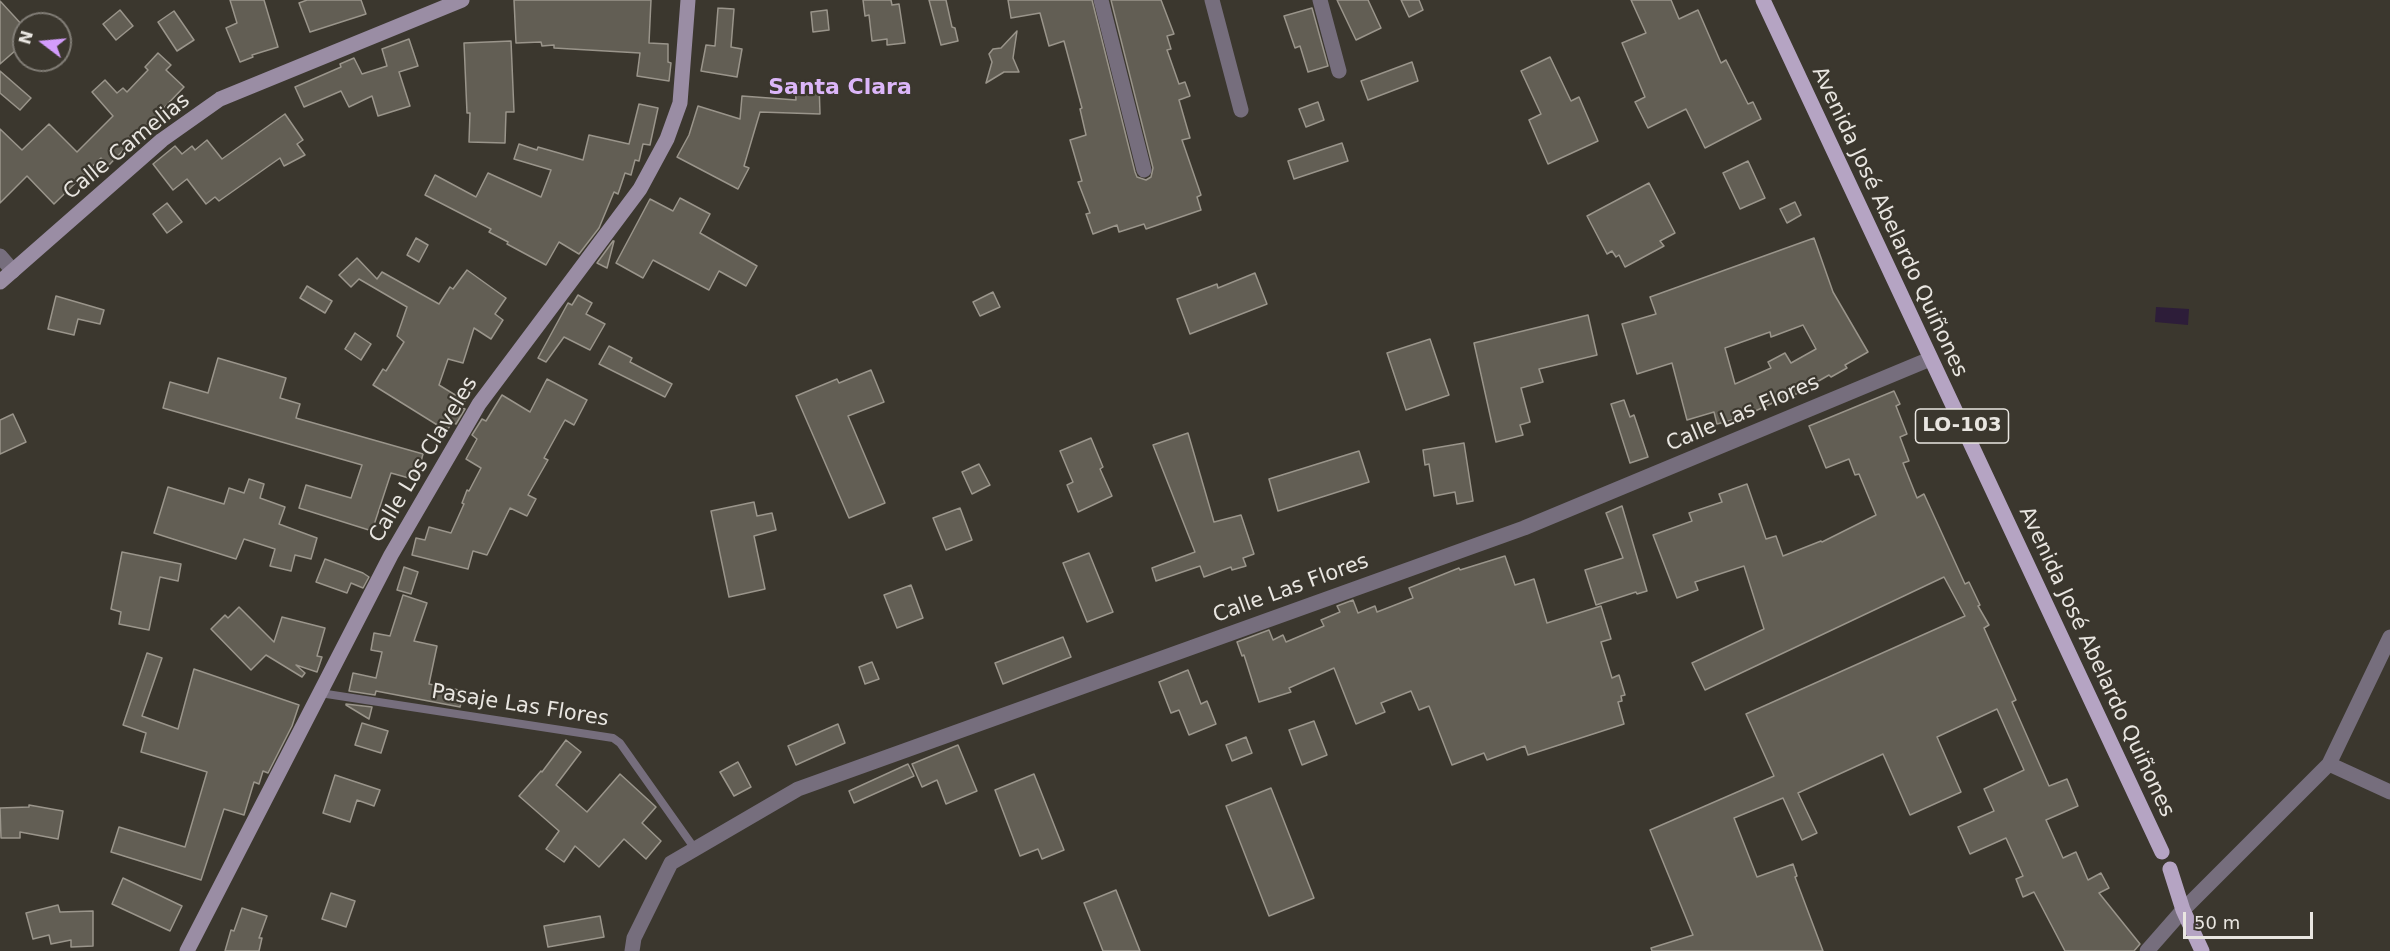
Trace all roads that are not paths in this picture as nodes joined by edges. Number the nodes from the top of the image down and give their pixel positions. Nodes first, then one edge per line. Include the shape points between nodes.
1 (462, 0) edge
2 (688, 0) edge
3 (1101, 0) edge
4 (1212, 0) edge
5 (1320, 0) edge
6 (1763, 0) edge
7 (1339, 71) dead end
8 (1241, 110) dead end
9 (1144, 170) dead end
10 (0, 256) edge
11 (13, 271) junction
12 (0, 282) edge
13 (1930, 359) junction
14 (2390, 638) edge
15 (320, 693) junction
16 (2329, 764) junction
17 (2390, 792) edge
18 (695, 849) junction
19 (2162, 852) dead end
20 (2170, 869) dead end
21 (2183, 910) junction
22 (187, 951) edge
23 (632, 951) edge
24 (2147, 951) edge
25 (2202, 951) edge

1 - 11 street, Calle Camelias via 220,99 162,140
2 - 15 street, Calle Los Claveles via 680,103 662,149 640,189 478,404 391,555
3 - 9 street
4 - 8 street
5 - 7 street
6 - 13 main road, Avenida José Abelardo Quiñones / LO-103
10 - 11 street
11 - 12 street, Calle Camelias
13 - 18 street, Calle Las Flores via 1524,528 798,789
13 - 19 main road, Avenida José Abelardo Quiñones / LO-103
14 - 16 street
15 - 18 lane, Pasaje Las Flores via 613,738
15 - 22 street, Calle Los Claveles
16 - 17 street
16 - 21 street
18 - 23 street, Calle Las Flores via 671,863 634,938
20 - 21 main road
21 - 24 street
21 - 25 main road

